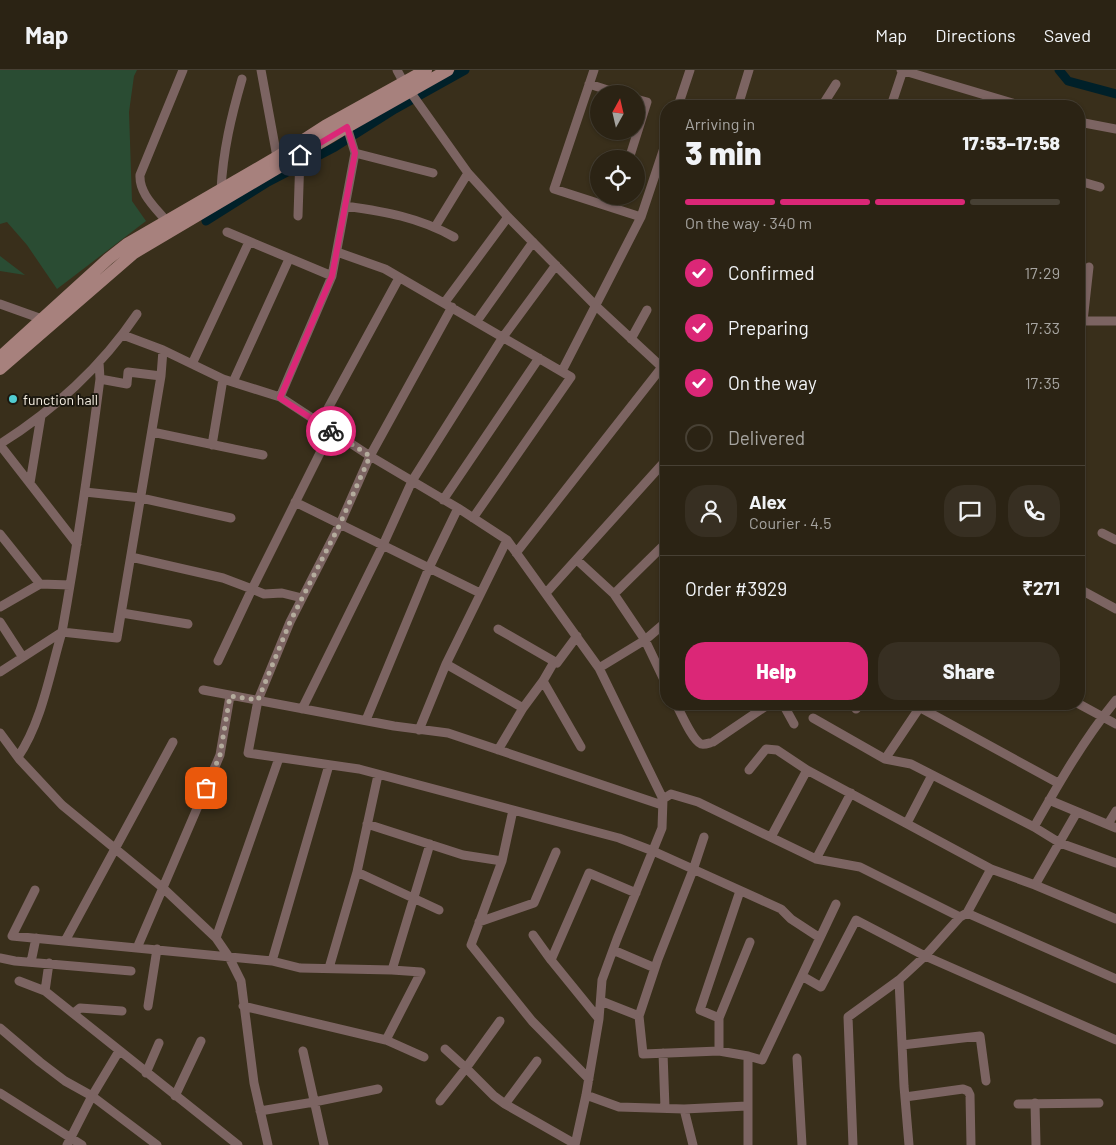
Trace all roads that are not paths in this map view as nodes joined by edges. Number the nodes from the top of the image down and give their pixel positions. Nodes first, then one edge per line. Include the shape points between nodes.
1 (184, 70) edge
2 (261, 70) edge
3 (397, 70) edge
4 (426, 70) edge
5 (448, 70) edge
6 (594, 70) edge
7 (690, 70) edge
8 (749, 70) edge
9 (903, 70) edge
10 (242, 79) dead end
11 (589, 84) junction
12 (836, 84) dead end
13 (592, 85) edge
14 (411, 93) junction
15 (680, 100) edge
16 (740, 100) edge
17 (826, 100) edge
18 (893, 100) edge
19 (1002, 100) edge
20 (1085, 123) edge
21 (1116, 130) edge
22 (349, 135) junction
23 (355, 153) junction
24 (276, 157) junction
25 (660, 160) edge
26 (300, 163) junction
27 (433, 173) dead end
28 (468, 173) junction
29 (1085, 183) edge
30 (1100, 187) dead end
31 (221, 190) junction
32 (614, 205) edge
33 (346, 206) junction
34 (613, 208) junction
35 (298, 216) dead end
36 (508, 217) junction
37 (641, 217) junction
38 (167, 222) junction
39 (435, 227) junction
40 (227, 232) dead end
41 (454, 237) dead end
42 (249, 242) junction
43 (533, 242) junction
44 (337, 252) junction
45 (289, 259) junction
46 (556, 265) junction
47 (1089, 267) dead end
48 (332, 276) junction
49 (399, 278) junction
50 (1085, 294) edge
51 (0, 304) edge
52 (448, 305) junction
53 (596, 306) junction
54 (648, 310) dead end
55 (137, 314) dead end
56 (42, 319) junction
57 (476, 321) junction
58 (1116, 321) edge
59 (1085, 322) edge
60 (123, 335) junction
61 (503, 337) junction
62 (631, 339) junction
63 (163, 350) junction
64 (0, 357) edge
65 (540, 358) junction
66 (99, 362) junction
67 (192, 364) junction
68 (660, 365) edge
69 (0, 369) edge
70 (562, 372) junction
71 (660, 374) edge
72 (161, 376) junction
73 (100, 379) junction
74 (223, 379) junction
75 (233, 382) junction
76 (280, 398) junction
77 (42, 416) junction
78 (320, 423) junction
79 (331, 431) junction
80 (152, 432) junction
81 (0, 444) edge
82 (212, 445) junction
83 (263, 455) dead end
84 (370, 456) junction
85 (660, 467) edge
86 (412, 481) junction
87 (30, 483) junction
88 (85, 492) junction
89 (141, 498) junction
90 (443, 500) junction
91 (295, 502) junction
92 (458, 508) junction
93 (232, 518) dead end
94 (473, 518) junction
95 (340, 524) junction
96 (1102, 533) dead end
97 (0, 534) edge
98 (507, 540) junction
99 (1116, 540) edge
100 (77, 544) junction
101 (383, 545) junction
102 (660, 549) edge
103 (516, 553) junction
104 (131, 557) junction
105 (577, 560) junction
106 (429, 568) junction
107 (40, 584) junction
108 (70, 585) junction
109 (252, 589) junction
110 (1085, 592) edge
111 (480, 593) junction
112 (546, 593) junction
113 (614, 594) junction
114 (302, 598) junction
115 (0, 607) edge
116 (1116, 609) edge
117 (122, 614) junction
118 (0, 622) edge
119 (188, 624) dead end
120 (660, 627) edge
121 (498, 628) dead end
122 (62, 632) junction
123 (577, 636) junction
124 (644, 640) junction
125 (22, 656) junction
126 (218, 661) dead end
127 (554, 662) junction
128 (446, 664) junction
129 (599, 668) junction
130 (0, 672) edge
131 (660, 672) edge
132 (543, 681) junction
133 (203, 690) dead end
134 (230, 696) junction
135 (258, 700) junction
136 (1116, 700) edge
137 (1085, 707) edge
138 (523, 708) junction
139 (302, 709) junction
140 (679, 710) edge
141 (759, 710) edge
142 (786, 710) edge
143 (918, 710) edge
144 (928, 710) edge
145 (1102, 717) junction
146 (813, 718) dead end
147 (366, 720) junction
148 (794, 724) dead end
149 (1116, 724) edge
150 (419, 730) junction
151 (0, 733) edge
152 (173, 742) dead end
153 (581, 747) dead end
154 (498, 750) junction
155 (18, 757) junction
156 (279, 758) junction
157 (885, 759) junction
158 (329, 765) junction
159 (749, 770) dead end
160 (807, 770) junction
161 (378, 775) junction
162 (932, 775) junction
163 (1058, 783) junction
164 (851, 793) junction
165 (663, 799) junction
166 (1049, 800) junction
167 (513, 810) junction
168 (1116, 811) edge
169 (1077, 812) junction
170 (906, 823) junction
171 (367, 824) junction
172 (1112, 826) edge
173 (1034, 827) junction
174 (704, 837) dead end
175 (771, 837) junction
176 (1060, 843) junction
177 (430, 844) junction
178 (115, 850) junction
179 (653, 851) junction
180 (556, 852) dead end
181 (816, 859) junction
182 (502, 861) junction
183 (1116, 863) edge
184 (991, 869) junction
185 (693, 870) junction
186 (356, 872) junction
187 (1036, 885) junction
188 (163, 888) junction
189 (35, 890) dead end
190 (740, 891) junction
191 (636, 893) junction
192 (414, 898) junction
193 (836, 904) dead end
194 (439, 910) dead end
195 (964, 915) junction
196 (1116, 919) edge
197 (479, 922) junction
198 (533, 935) dead end
199 (36, 938) junction
200 (216, 938) junction
201 (820, 938) junction
202 (65, 941) junction
203 (750, 942) dead end
204 (137, 948) junction
205 (157, 949) junction
206 (612, 950) junction
207 (925, 956) junction
208 (229, 957) junction
209 (0, 958) edge
210 (552, 960) junction
211 (272, 961) junction
212 (31, 962) junction
213 (49, 963) junction
214 (329, 968) junction
215 (655, 968) junction
216 (392, 970) junction
217 (131, 971) dead end
218 (802, 976) junction
219 (1116, 979) edge
220 (899, 980) junction
221 (19, 981) dead end
222 (45, 991) junction
223 (601, 1001) junction
224 (148, 1006) dead end
225 (243, 1006) junction
226 (122, 1011) dead end
227 (74, 1013) junction
228 (639, 1016) junction
229 (718, 1018) junction
230 (599, 1019) junction
231 (500, 1021) dead end
232 (0, 1028) edge
233 (386, 1040) junction
234 (1116, 1040) edge
235 (201, 1041) dead end
236 (159, 1043) dead end
237 (902, 1045) junction
238 (445, 1049) dead end
239 (119, 1051) junction
240 (303, 1051) dead end
241 (719, 1051) junction
242 (663, 1053) junction
243 (748, 1056) junction
244 (424, 1057) dead end
245 (797, 1058) dead end
246 (537, 1061) dead end
247 (466, 1068) junction
248 (146, 1073) junction
249 (589, 1079) junction
250 (986, 1081) dead end
251 (378, 1089) dead end
252 (0, 1093) edge
253 (586, 1095) junction
254 (92, 1096) junction
255 (176, 1096) junction
256 (905, 1097) junction
257 (440, 1101) dead end
258 (314, 1102) junction
259 (1035, 1103) junction
260 (505, 1104) junction
261 (1018, 1104) dead end
262 (1099, 1104) dead end
263 (747, 1106) junction
264 (665, 1108) junction
265 (684, 1109) junction
266 (260, 1111) junction
267 (69, 1141) edge
268 (82, 1145) edge
269 (157, 1145) edge
270 (238, 1145) edge
271 (268, 1145) edge
272 (324, 1145) edge
273 (575, 1145) edge
274 (693, 1145) edge
275 (748, 1145) edge
276 (802, 1145) edge
277 (853, 1145) edge
278 (908, 1145) edge
279 (971, 1145) edge
280 (1036, 1145) edge

1 - 38 street via 140,175 145,195
2 - 24 street
3 - 14 street
4 - 14 main road
5 - 14 main road
6 - 11 street
7 - 15 street
8 - 16 street
9 - 18 street
9 - 19 street
10 - 31 street via 231,114
11 - 13 street
11 - 34 street via 554,189
12 - 17 street
14 - 22 main road
14 - 24 main road via 317,131
14 - 28 street
20 - 21 street
22 - 23 street
22 - 26 main road
23 - 27 street
23 - 33 street
24 - 31 main road
25 - 37 street
26 - 35 street
26 - 69 main road via 134,253
28 - 36 street
28 - 39 street
29 - 30 street
31 - 38 main road
32 - 34 street
33 - 39 street via 400,215
33 - 44 street
34 - 37 street
36 - 43 street
36 - 52 street
37 - 53 street
38 - 56 main road via 121,249
39 - 41 street
40 - 42 street
42 - 45 street
42 - 67 street
43 - 46 street
43 - 57 street
44 - 48 street
44 - 49 street via 385,269
45 - 48 street
45 - 75 street
46 - 53 street
46 - 61 street
47 - 50 street
48 - 76 street
49 - 52 street
49 - 78 street
51 - 56 street
52 - 57 street
52 - 84 street
53 - 62 street
53 - 70 street
54 - 62 street
55 - 60 street
56 - 64 main road
57 - 61 street
58 - 59 street
60 - 63 street
60 - 66 street
61 - 65 street
61 - 86 street
62 - 68 street
63 - 67 street
63 - 72 street
65 - 70 street
65 - 90 street
66 - 73 street
66 - 77 street
67 - 74 street
70 - 94 street via 571,377
71 - 103 street
72 - 73 street via 128,372 126,384
72 - 80 street
73 - 88 street
74 - 75 street
74 - 82 street
75 - 76 street
76 - 78 street
77 - 81 street
77 - 87 street
78 - 79 street
79 - 84 street
79 - 91 street
80 - 82 street
80 - 89 street
81 - 87 street
82 - 83 street
84 - 86 street
84 - 95 street
85 - 105 street
86 - 90 street
86 - 101 street
87 - 100 street
88 - 89 street
88 - 100 street
89 - 93 street
89 - 104 street
90 - 92 street
91 - 95 street
91 - 109 street
92 - 94 street
92 - 106 street
94 - 98 street
95 - 101 street
95 - 114 street
96 - 99 street
97 - 107 street
98 - 103 street
98 - 111 street
100 - 108 street
101 - 106 street
101 - 139 street
102 - 113 street
103 - 112 street
104 - 109 street via 223,578
104 - 117 street
105 - 112 street
105 - 113 street
106 - 111 street
106 - 147 street
107 - 108 street
107 - 115 street
108 - 122 street
109 - 114 street via 264,594 282,593
109 - 126 street
110 - 116 street
111 - 128 street
112 - 123 street
113 - 124 street
114 - 135 street
117 - 119 street
117 - 122 street via 117,638
118 - 125 street
120 - 124 street
121 - 127 street
122 - 125 street
122 - 155 street via 36,722
123 - 127 street via 558,663
123 - 129 street
124 - 129 street
124 - 131 street
125 - 130 street
127 - 132 street
128 - 138 street
128 - 150 street
129 - 165 street
132 - 138 street
132 - 153 street
133 - 134 street
134 - 135 street
134 - 188 street via 220,755
135 - 139 street
135 - 156 street via 248,753
136 - 145 street
137 - 145 street
138 - 154 street
139 - 147 street
140 - 141 street via 695,739 706,744
142 - 148 street
143 - 157 street
144 - 163 street
145 - 149 street
145 - 163 street
146 - 157 street
147 - 150 street
150 - 154 street via 448,734
151 - 155 street
152 - 178 street
154 - 165 street via 659,804
155 - 178 street via 62,805
156 - 158 street
156 - 200 street
157 - 162 street via 911,764
158 - 161 street
158 - 211 street
159 - 160 street via 762,753 771,748
160 - 164 street
160 - 175 street
161 - 167 street
161 - 171 street
162 - 170 street
162 - 173 street
163 - 166 street
164 - 170 street
164 - 181 street
165 - 175 street via 671,794 698,802
165 - 179 street via 662,828
166 - 169 street
166 - 173 street
167 - 179 street via 619,838
167 - 182 street
168 - 172 street
169 - 172 street
169 - 176 street
170 - 184 street
171 - 177 street
171 - 186 street
173 - 176 street
174 - 185 street
175 - 181 street
176 - 183 street
176 - 187 street
177 - 182 street via 464,855
177 - 192 street
178 - 188 street
178 - 202 street
179 - 185 street
179 - 191 street
180 - 197 street via 534,903
181 - 195 street via 860,867
182 - 197 street
184 - 187 street
184 - 195 street
185 - 190 street
185 - 215 street
186 - 192 street
186 - 214 street
187 - 196 street
188 - 200 street
188 - 204 street
189 - 199 street via 12,936
190 - 201 street via 780,909
190 - 229 street via 700,1010
191 - 206 street
191 - 210 street via 589,873
192 - 194 street
192 - 216 street
193 - 201 street
195 - 207 street
195 - 219 street
197 - 249 street via 471,945 532,1021
198 - 210 street
199 - 202 street
199 - 212 street
200 - 208 street
201 - 218 street
202 - 204 street
203 - 229 street
204 - 205 street
205 - 208 street
205 - 224 street
206 - 215 street
206 - 223 street via 602,980
207 - 218 street via 856,920 821,987
207 - 220 street
207 - 234 street
208 - 211 street
208 - 225 street via 241,981
209 - 212 street
210 - 230 street
211 - 214 street via 300,968
212 - 213 street
213 - 217 street
213 - 222 street
214 - 216 street
215 - 228 street
216 - 233 street via 421,972
218 - 243 street via 762,1060
220 - 237 street
220 - 277 street via 848,1017
221 - 222 street
222 - 227 street
223 - 228 street
223 - 230 street
225 - 233 street
225 - 266 street
226 - 227 street via 80,1008
227 - 239 street
228 - 242 street via 643,1054
229 - 241 street
230 - 249 street
231 - 247 street
232 - 254 street via 52,1072
233 - 244 street
235 - 255 street
236 - 248 street
237 - 250 street via 980,1036
237 - 256 street
238 - 247 street
239 - 248 street
239 - 254 street
240 - 258 street
241 - 242 street
241 - 243 street
242 - 264 street
243 - 263 street
245 - 276 street
246 - 260 street
247 - 257 street
247 - 260 street
248 - 255 street
249 - 253 street
251 - 258 street
252 - 267 street
253 - 264 street via 619,1108
253 - 273 street
254 - 267 street
254 - 269 street
255 - 270 street
256 - 278 street
256 - 279 street via 968,1090
258 - 266 street
258 - 272 street
259 - 261 street
259 - 262 street
259 - 280 street
260 - 273 street
263 - 265 street
263 - 275 street
264 - 265 street
265 - 274 street
266 - 271 street
267 - 268 street

